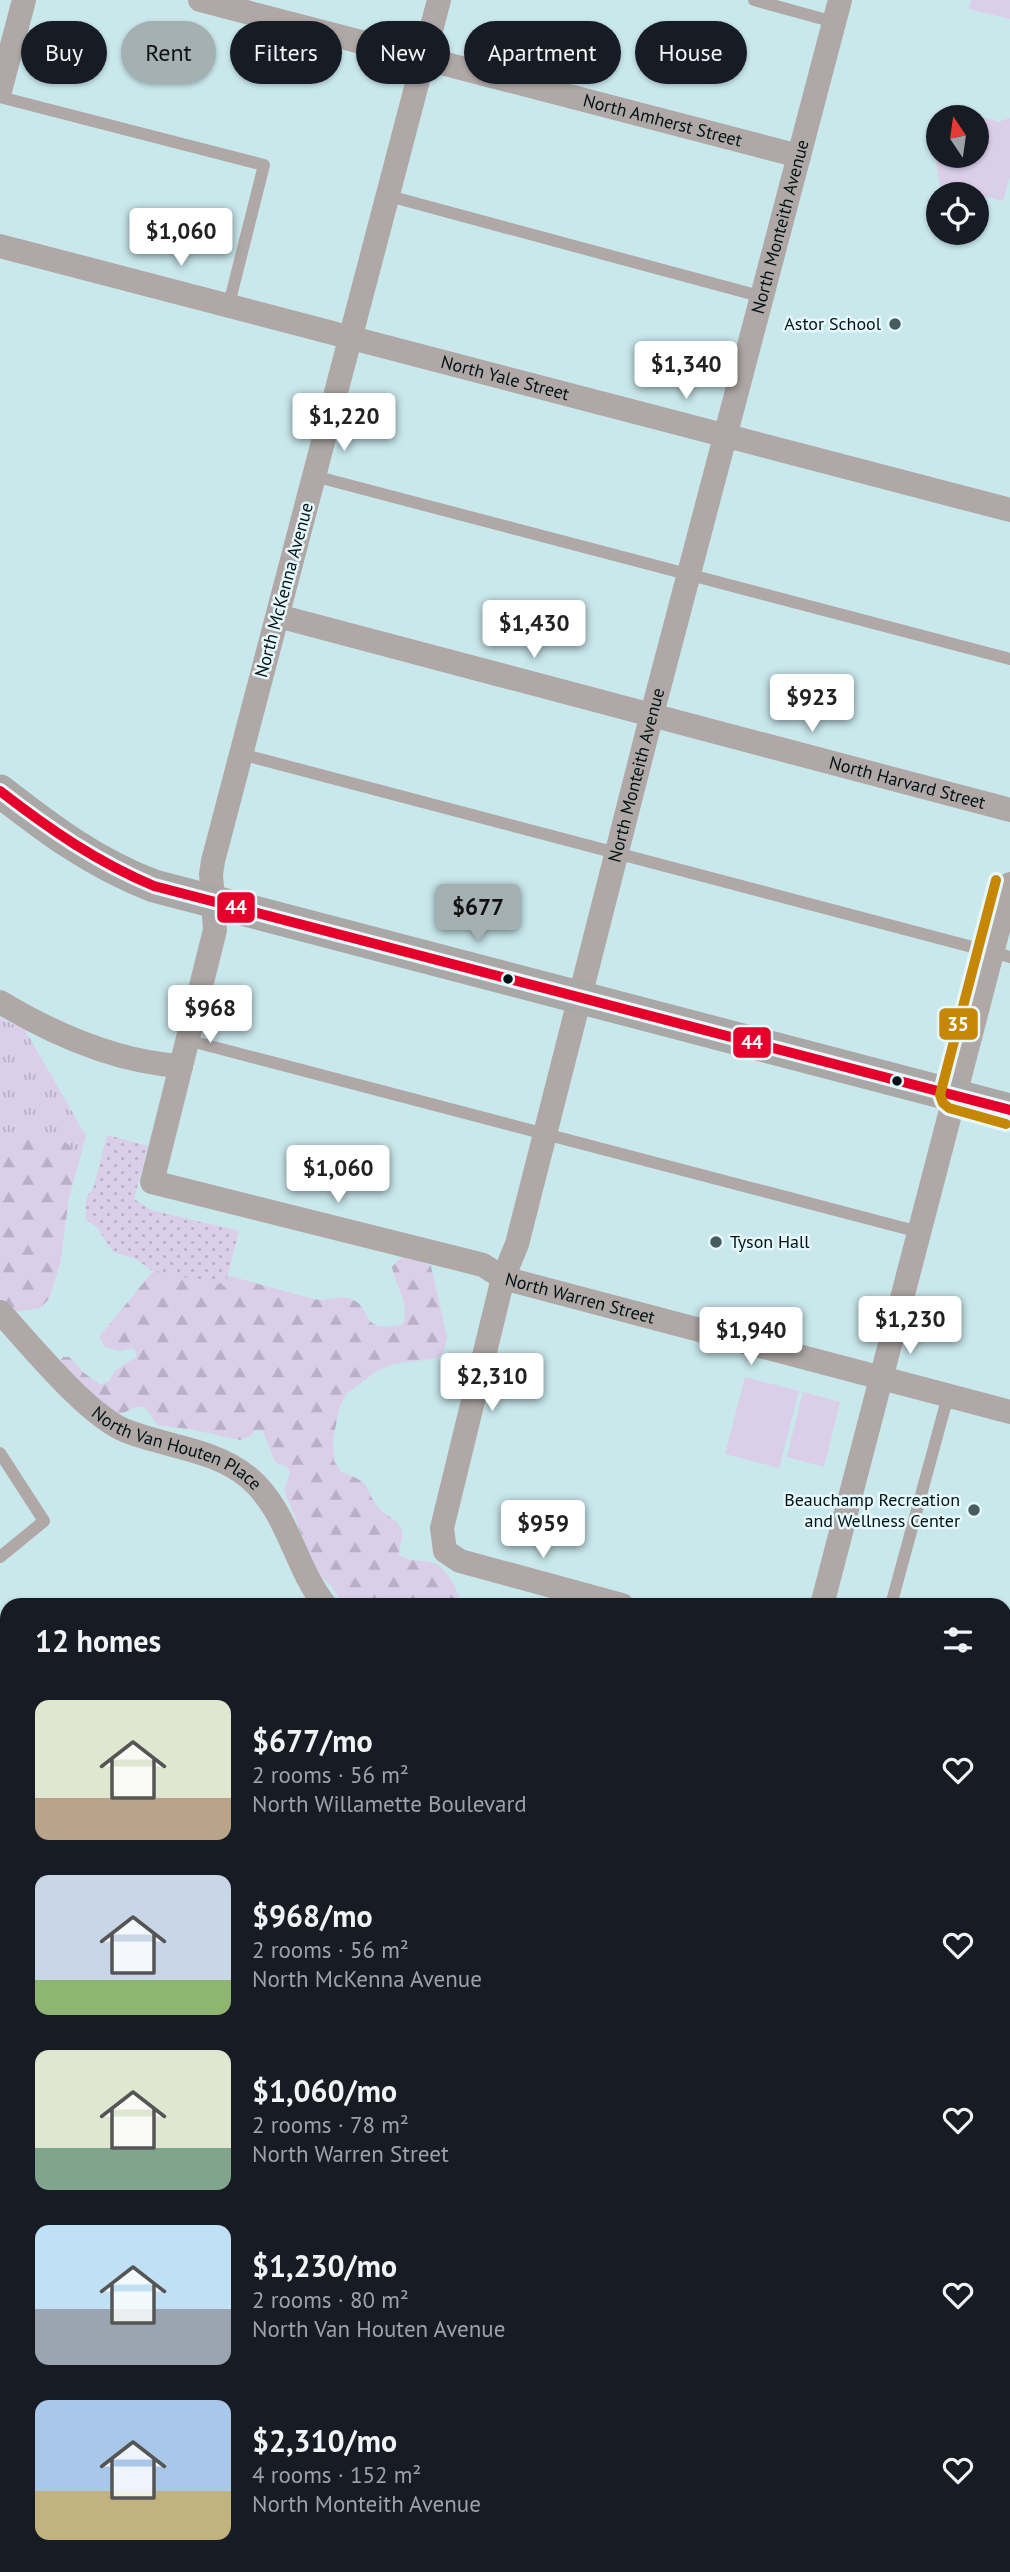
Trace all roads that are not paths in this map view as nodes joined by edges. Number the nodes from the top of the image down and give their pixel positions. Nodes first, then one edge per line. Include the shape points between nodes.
1 (24, 0) edge
2 (200, 0) edge
3 (439, 0) edge
4 (754, 0) edge
5 (837, 11) edge
6 (433, 21) edge
7 (356, 41) edge
8 (450, 66) edge
9 (417, 84) edge
10 (0, 94) edge
11 (799, 156) junction
12 (389, 196) junction
13 (0, 246) edge
14 (763, 297) junction
15 (229, 304) junction
16 (351, 336) junction
17 (726, 435) junction
18 (314, 476) junction
19 (1010, 510) edge
20 (689, 574) junction
21 (278, 616) junction
22 (1010, 659) edge
23 (652, 714) junction
24 (241, 754) junction
25 (0, 791) edge
26 (1010, 810) edge
27 (617, 853) junction
28 (1010, 884) edge
29 (214, 902) junction
30 (1001, 954) edge
31 (579, 998) junction
32 (0, 1002) edge
33 (187, 1040) junction
34 (181, 1066) junction
35 (954, 1095) junction
36 (1010, 1110) edge
37 (545, 1133) junction
38 (152, 1182) joint
39 (919, 1232) junction
40 (503, 1278) junction
41 (0, 1312) edge
42 (881, 1378) junction
43 (948, 1396) junction
44 (1010, 1412) edge
45 (0, 1453) edge
46 (0, 1557) edge
47 (320, 1598) edge
48 (596, 1598) edge
49 (824, 1598) edge
50 (893, 1598) edge

1 - 10 street
2 - 7 street, North Amherst Street
3 - 6 street, North McKenna Avenue
4 - 5 lane
5 - 11 street, North Monteith Avenue
8 - 11 street, North Amherst Street
9 - 12 street, North McKenna Avenue
10 - 15 lane via 264,165
11 - 14 street, North Monteith Avenue
12 - 14 lane
12 - 16 street, North McKenna Avenue
13 - 15 street, North Yale Street
14 - 17 street, North Monteith Avenue
15 - 16 street, North Yale Street
16 - 17 street, North Yale Street
16 - 18 street, North McKenna Avenue
17 - 19 street, North Yale Street
17 - 20 street, North Monteith Avenue
18 - 20 lane
18 - 21 street, North McKenna Avenue
20 - 22 lane
20 - 23 street, North Monteith Avenue
21 - 23 street, North Harvard Street
21 - 24 street, North McKenna Avenue
23 - 26 street, North Harvard Street
23 - 27 street, North Monteith Avenue
24 - 27 lane
24 - 29 street, North McKenna Avenue via 213,862
25 - 29 main road via 101,863 154,886
27 - 30 lane
27 - 31 street, North Monteith Avenue
28 - 30 street
29 - 31 main road
29 - 33 street, North McKenna Avenue via 215,930
30 - 35 street
31 - 35 main road
31 - 37 street, North Monteith Avenue
32 - 34 street via 86,1045 140,1061
33 - 34 street, North McKenna Avenue
33 - 37 lane
34 - 38 street, North McKenna Avenue
35 - 36 main road
35 - 39 street
37 - 39 lane
37 - 40 street, North Monteith Avenue via 517,1244
38 - 40 street, North Warren Street via 483,1265
39 - 42 street
40 - 42 street, North Warren Street
40 - 48 street, North Monteith Avenue via 444,1514 441,1537 445,1551 464,1563
41 - 47 street, North Van Houten Place via 103,1417 129,1431 226,1463 247,1477 272,1503
42 - 43 street, North Warren Street
42 - 49 street
43 - 44 street, North Warren Street
43 - 50 lane
45 - 46 lane via 44,1521

